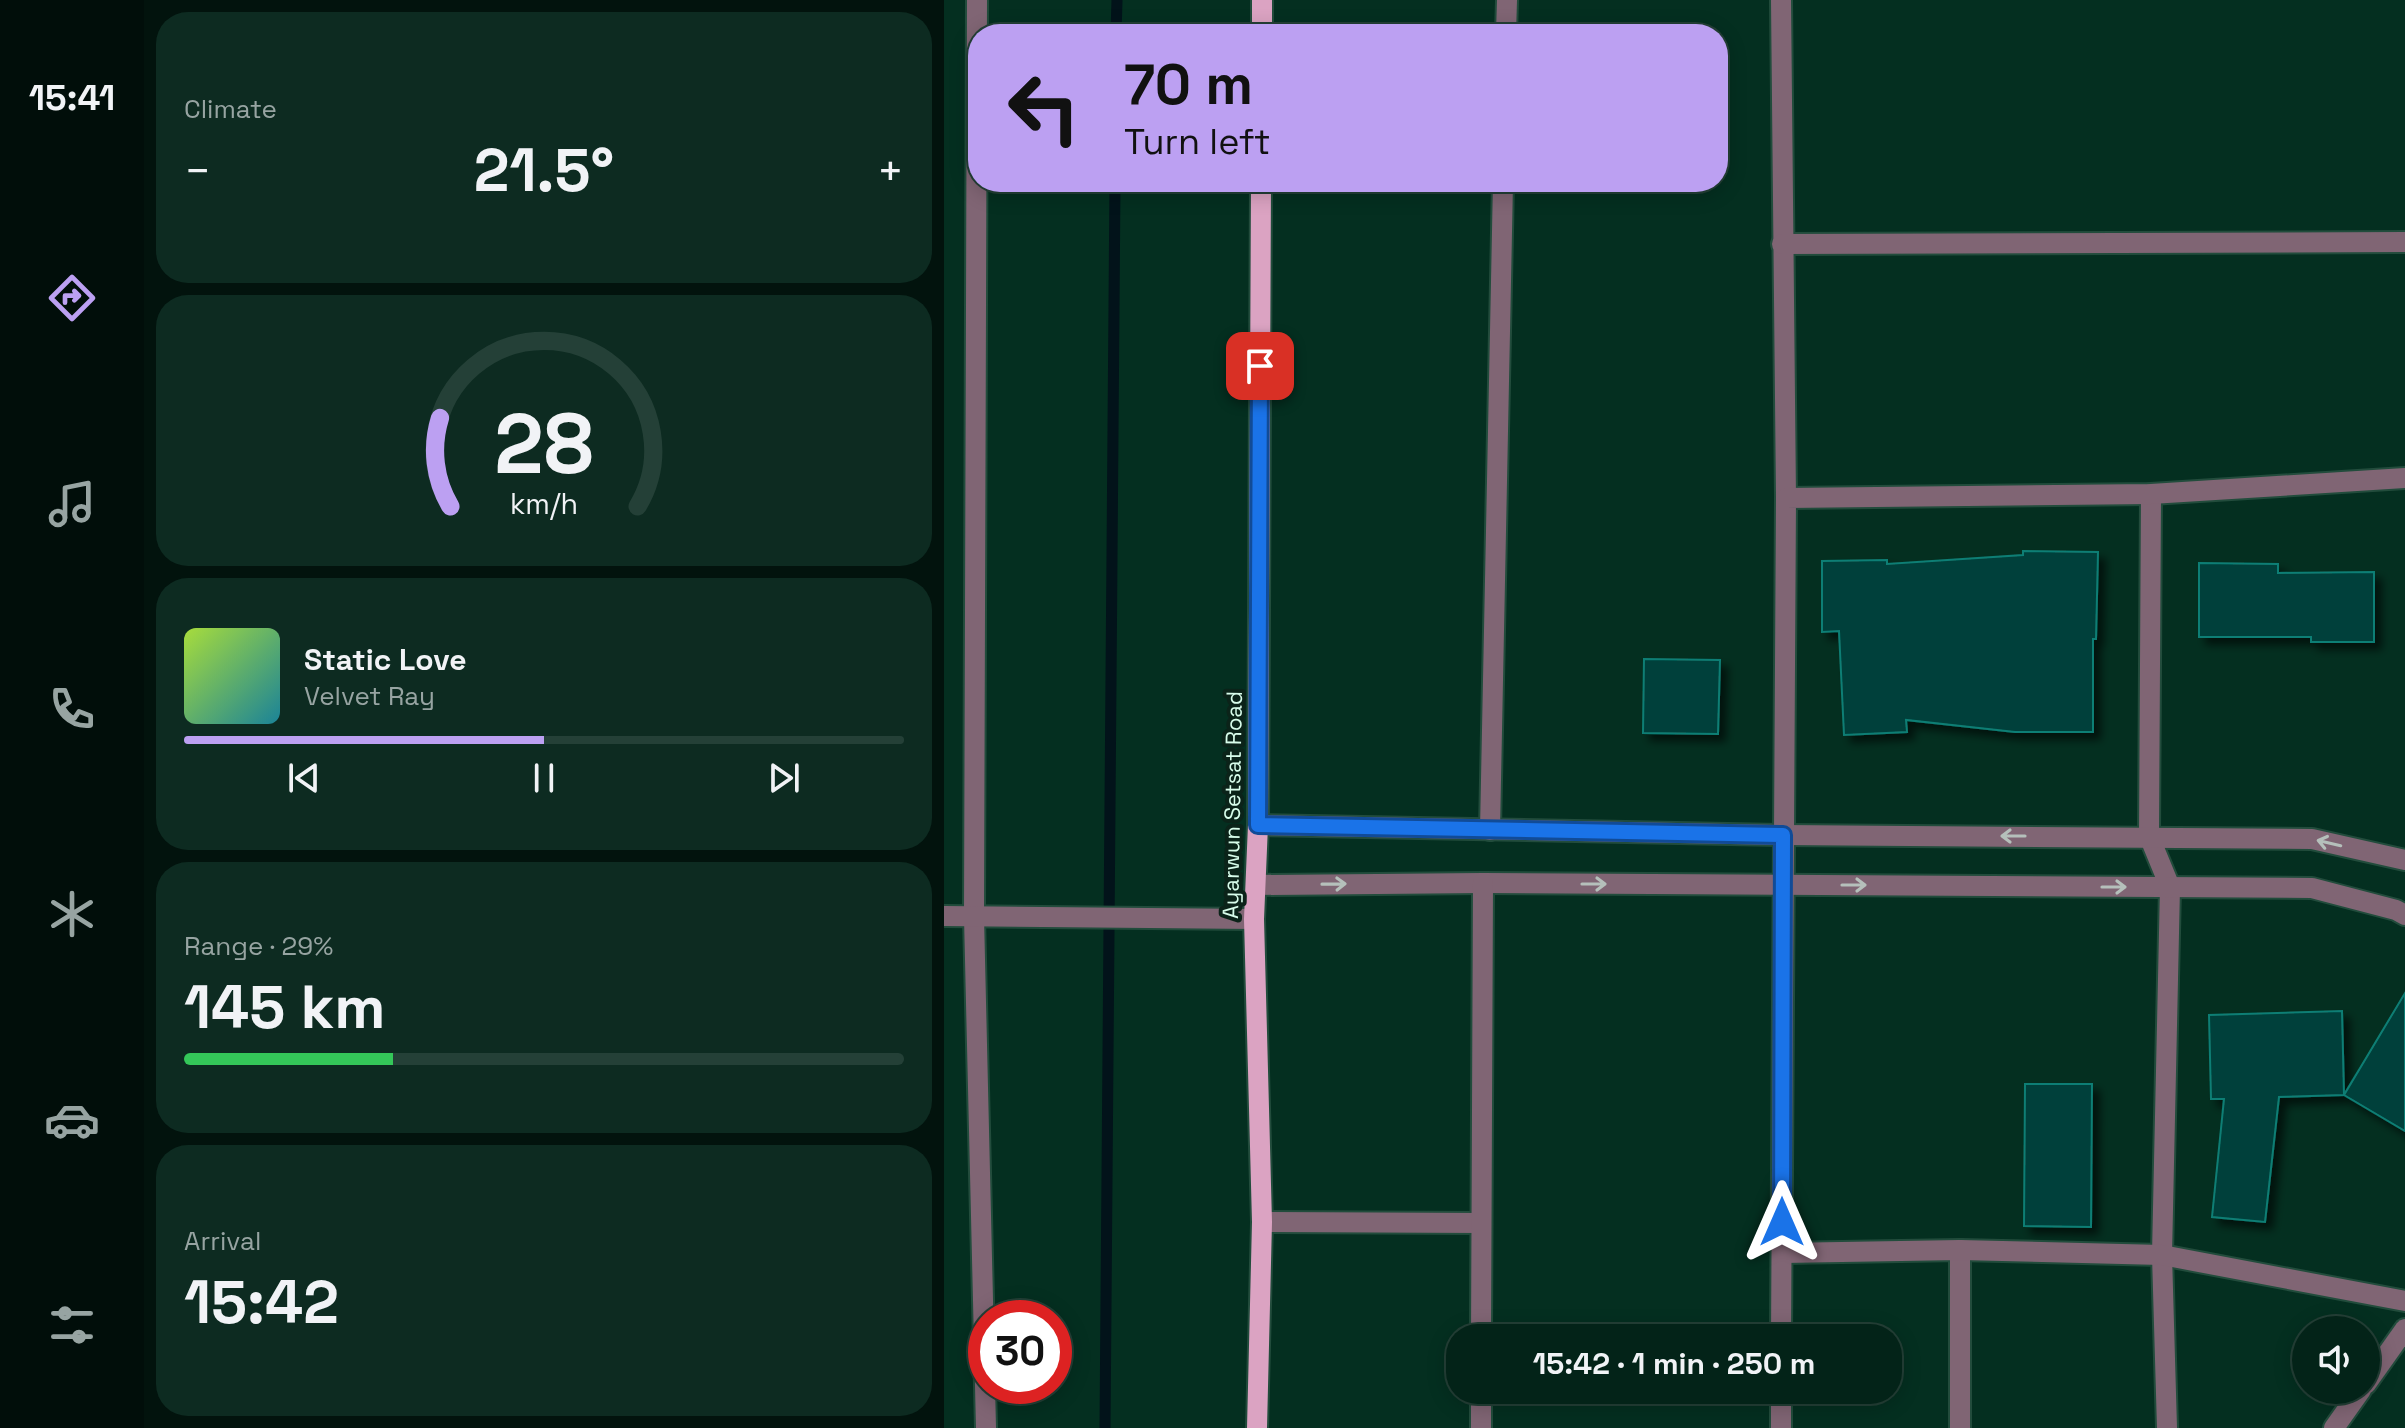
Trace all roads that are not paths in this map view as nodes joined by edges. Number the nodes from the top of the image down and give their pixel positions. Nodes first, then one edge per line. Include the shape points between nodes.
1 (977, 0) edge
2 (1262, 0) edge
3 (1507, 0) edge
4 (1781, 0) edge
5 (977, 24) edge
6 (1262, 24) edge
7 (1506, 24) edge
8 (976, 192) edge
9 (1261, 192) edge
10 (1503, 192) edge
11 (2405, 242) edge
12 (1782, 244) junction
13 (2405, 478) edge
14 (2151, 494) junction
15 (1786, 498) junction
16 (1258, 825) junction
17 (1490, 830) junction
18 (1783, 835) junction
19 (2149, 836) junction
20 (2405, 860) edge
21 (1483, 883) junction
22 (1256, 885) junction
23 (1783, 885) junction
24 (2170, 887) junction
25 (2405, 915) edge
26 (944, 916) edge
27 (974, 917) junction
28 (1254, 919) junction
29 (1262, 1222) junction
30 (1481, 1223) junction
31 (1960, 1250) junction
32 (1782, 1253) junction
33 (2162, 1255) junction
34 (2405, 1301) edge
35 (1481, 1324) edge
36 (1781, 1324) edge
37 (2405, 1329) edge
38 (2380, 1364) edge
39 (1481, 1404) edge
40 (1781, 1404) edge
41 (2351, 1404) edge
42 (986, 1428) edge
43 (1257, 1428) edge
44 (1481, 1428) edge
45 (1781, 1428) edge
46 (1960, 1428) edge
47 (2167, 1428) edge
48 (2334, 1428) edge

1 - 5 street
2 - 6 main road
3 - 7 street
4 - 12 street
8 - 27 street
9 - 16 main road, Ayarwun Setsat Road
10 - 17 street
11 - 12 street
12 - 15 street
13 - 14 street
14 - 15 street
14 - 19 street
15 - 18 street
16 - 17 street
16 - 22 main road, Ayarwun Setsat Road
17 - 18 street
19 -> 18 street
18 - 23 street
20 -> 19 street via 2312,839
19 - 24 street
22 -> 21 street
21 -> 23 street
21 - 30 street
22 - 28 main road, Ayarwun Setsat Road
23 -> 24 street
23 - 32 street
24 - 25 street via 2312,888
24 - 33 street
26 - 27 street
27 - 28 street
27 - 42 street
28 - 29 main road, Ayarwun Setsat Road
29 - 30 street
29 - 43 main road, Ayarwun Setsat Road
30 - 35 street
31 - 32 street
31 - 33 street
31 - 46 street
32 - 36 street
33 - 34 street
33 - 47 street
37 - 38 street
39 - 44 street
40 - 45 street
41 - 48 street

